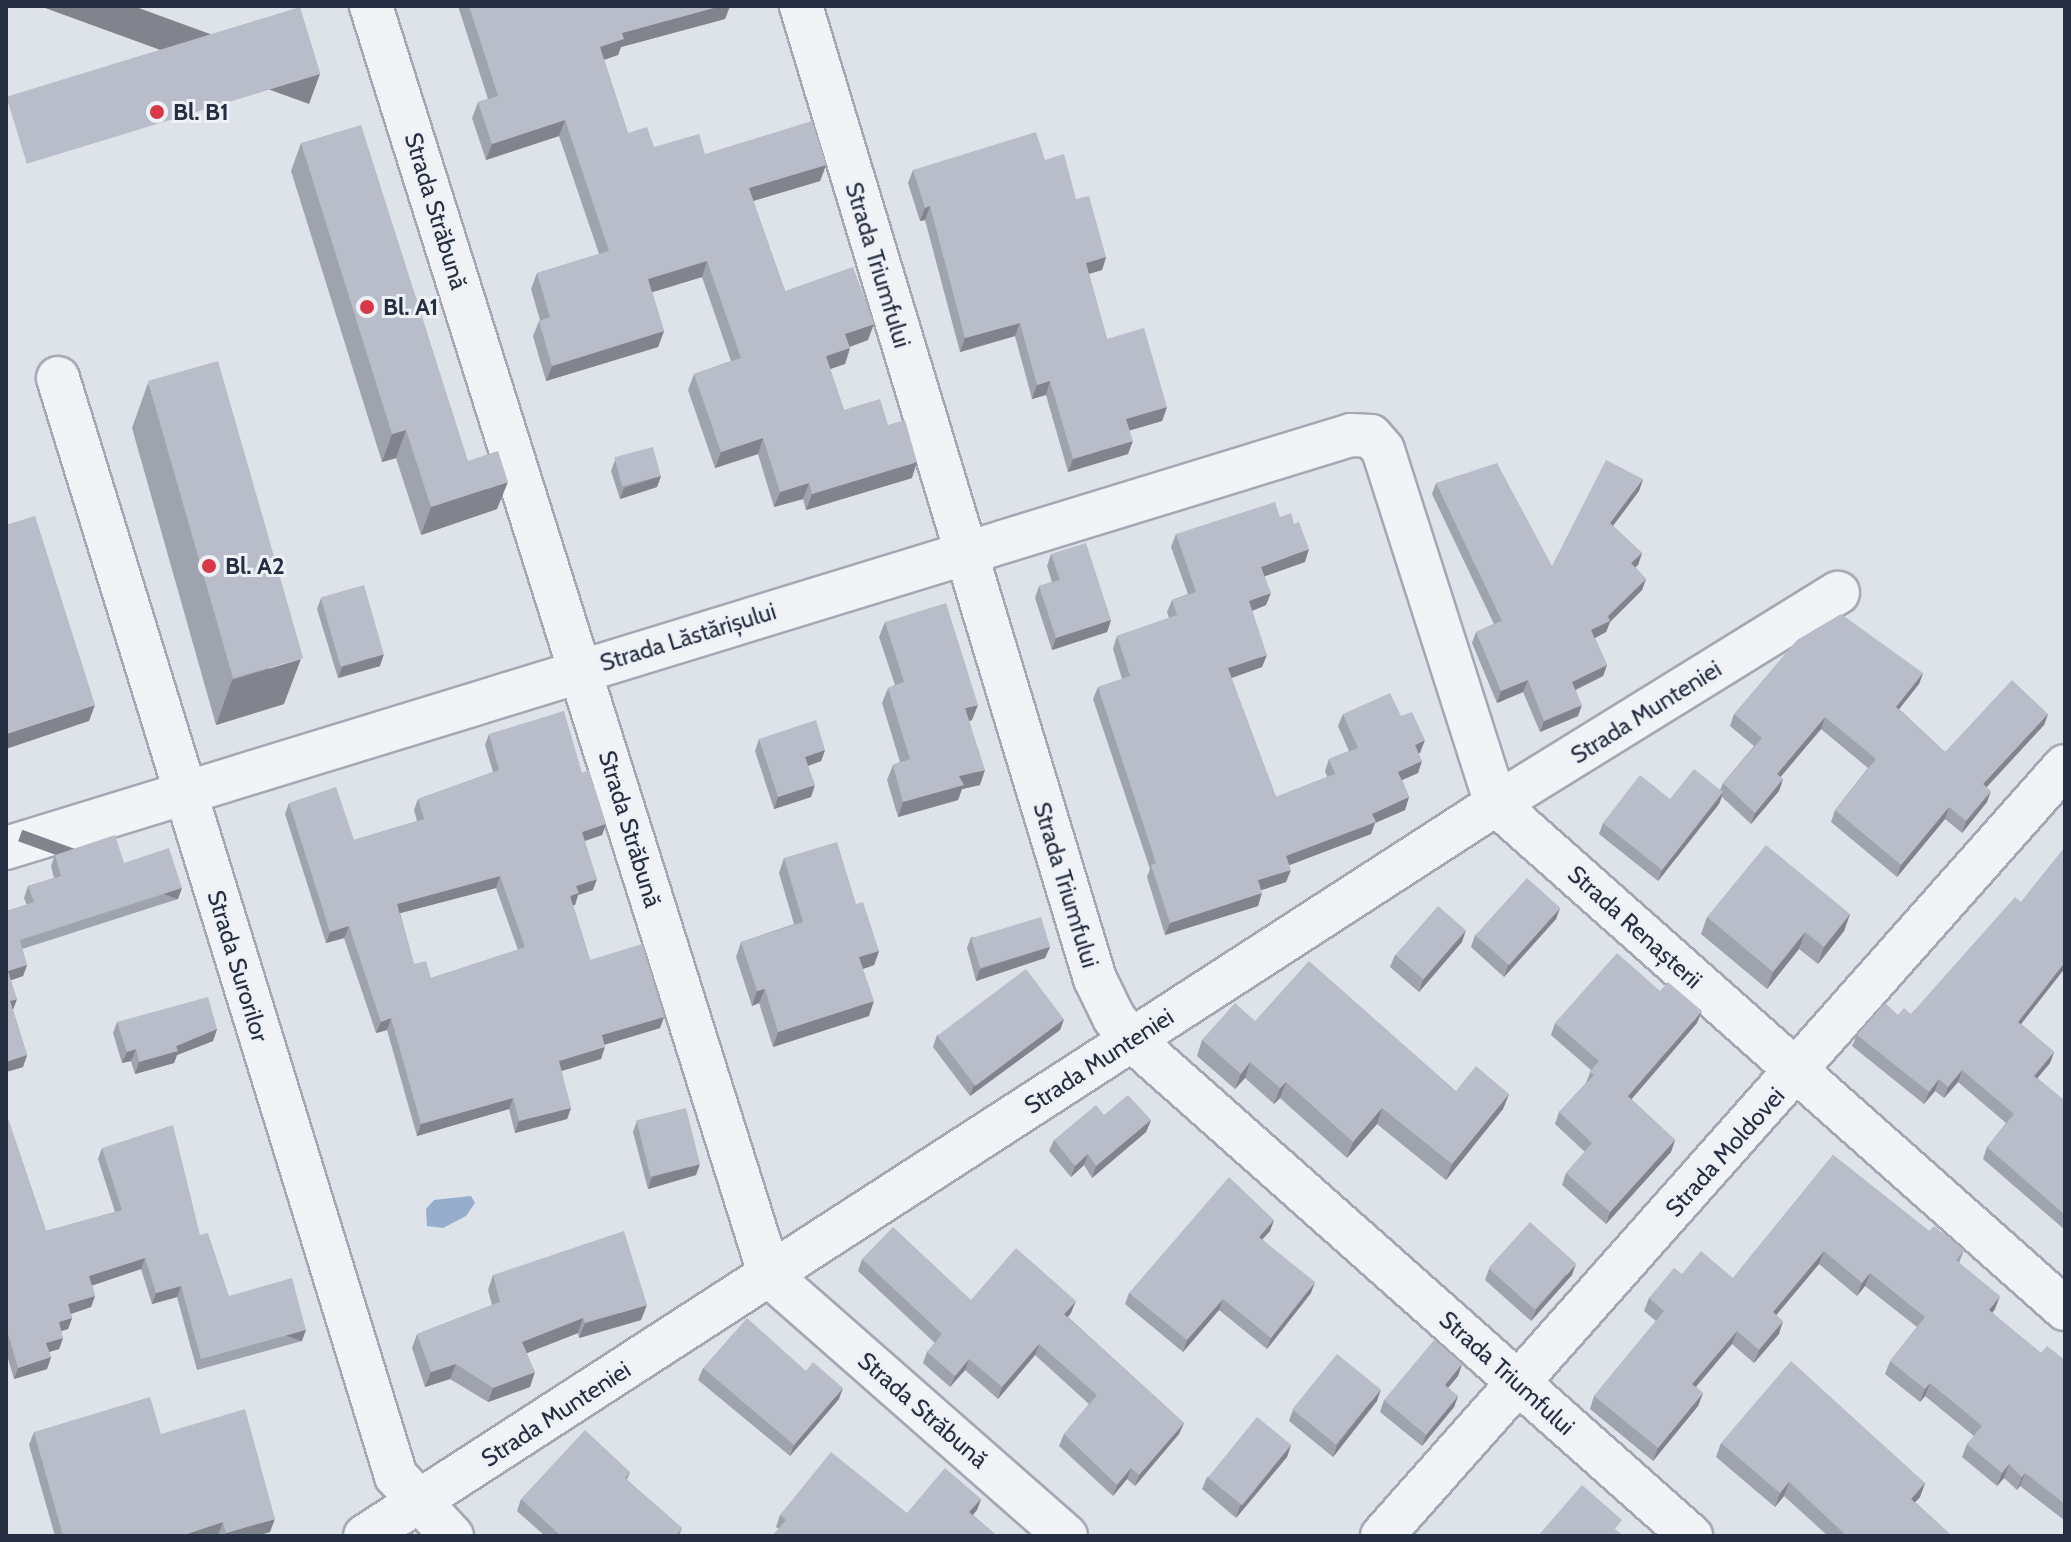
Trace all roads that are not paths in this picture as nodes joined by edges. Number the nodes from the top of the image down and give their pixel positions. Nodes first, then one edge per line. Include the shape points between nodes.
1 (371, 6) edge
2 (801, 6) edge
3 (58, 378) dead end
4 (964, 553) junction
5 (1838, 593) dead end
6 (580, 670) junction
7 (2065, 766) edge
8 (184, 793) junction
9 (1496, 804) junction
10 (6, 848) edge
11 (1131, 1039) junction
12 (1797, 1071) junction
13 (770, 1276) junction
14 (2065, 1309) edge
15 (1518, 1382) junction
16 (417, 1503) junction
17 (365, 1536) edge
18 (452, 1536) edge
19 (1066, 1536) edge
20 (1382, 1536) edge
21 (1691, 1536) edge

1 - 6 street, Strada Străbună
2 - 4 street, Strada Triumfului
3 - 8 street, Strada Surorilor
4 - 6 street, Strada Lăstărișului
4 - 9 street, Strada Lăstărișului via 1351,435 1371,436 1383,450
4 - 11 street, Strada Triumfului via 1095,979
5 - 9 street, Strada Munteniei
6 - 8 street, Strada Lăstărișului
6 - 13 street, Strada Străbună
7 - 12 street, Strada Moldovei
8 - 10 street, Strada Lăstărișului
8 - 16 street, Strada Surorilor via 396,1476
9 - 11 street, Strada Munteniei
9 - 12 street, Strada Renașterii
11 - 13 street, Strada Munteniei
11 - 15 street, Strada Triumfului
12 - 14 street, Strada Renașterii
12 - 15 street, Strada Moldovei
13 - 16 street, Strada Munteniei
13 - 19 street, Strada Străbună
15 - 20 street, Strada Moldovei
15 - 21 street, Strada Triumfului
16 - 17 street, Strada Munteniei
16 - 18 street, Strada Surorilor

